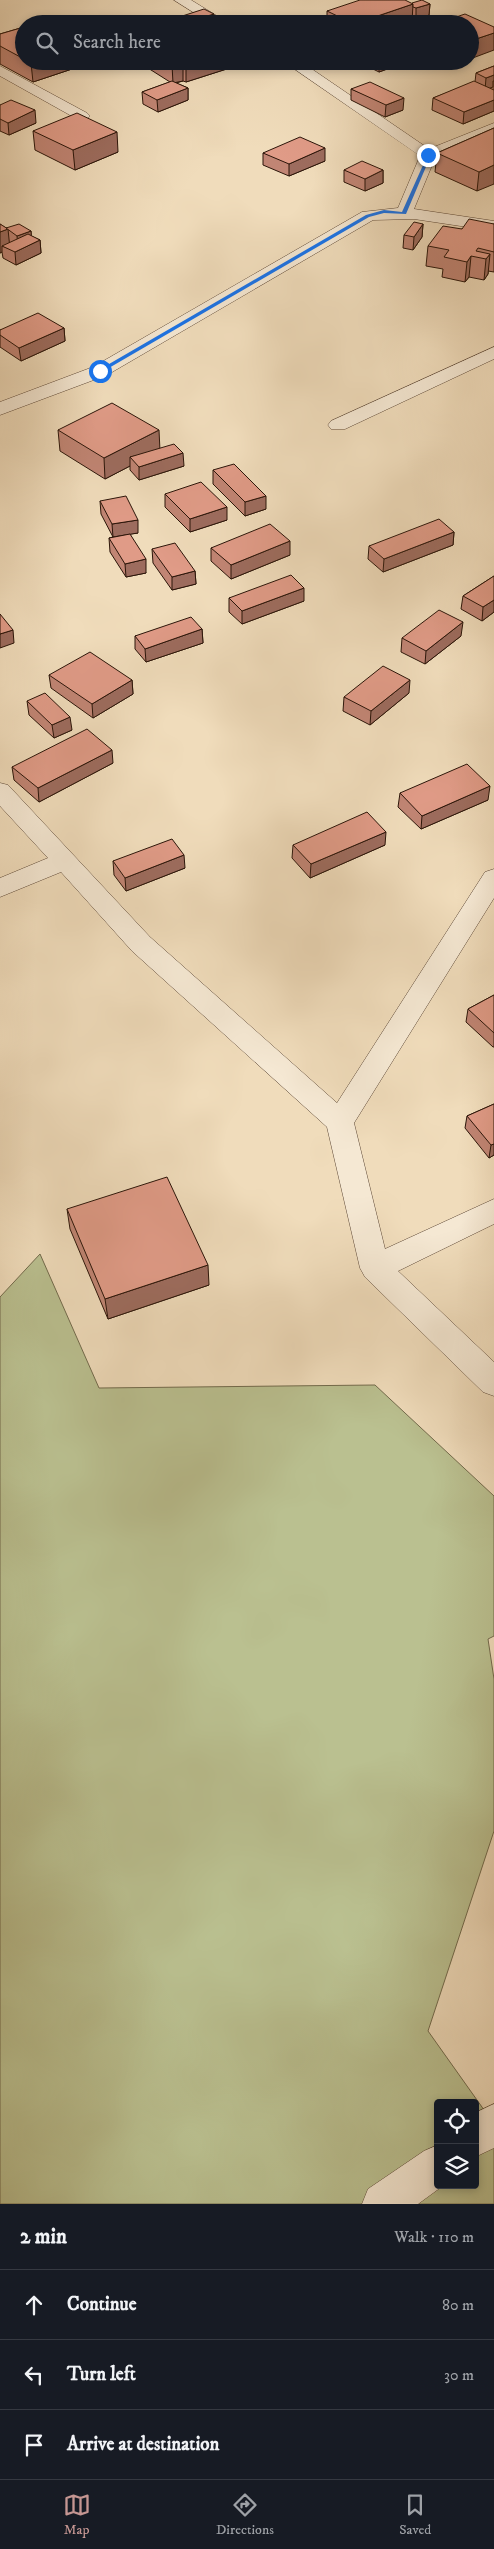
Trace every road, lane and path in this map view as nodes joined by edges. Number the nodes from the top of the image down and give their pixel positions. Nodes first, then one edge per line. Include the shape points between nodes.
1 (182, 0) edge
2 (208, 15) edge
3 (0, 70) edge
4 (303, 70) edge
5 (82, 116) edge
6 (494, 128) edge
7 (428, 155) junction
8 (404, 213) junction
9 (494, 226) edge
10 (494, 352) edge
11 (0, 409) edge
12 (338, 425) dead end
13 (0, 791) edge
14 (64, 861) junction
15 (494, 878) edge
16 (0, 888) edge
17 (340, 1122) junction
18 (494, 1211) edge
19 (375, 1268) junction
20 (494, 1382) edge
21 (494, 2124) edge
22 (479, 2134) edge
23 (434, 2168) edge
24 (384, 2204) edge

1 - 2 street
3 - 5 street
4 - 7 street
6 - 7 street
7 - 8 street
8 - 9 street
8 - 11 street via 384,212 368,216 100,371
10 - 12 street
13 - 14 street
14 - 16 street
14 - 17 street via 140,944
15 - 17 street
17 - 19 street
18 - 19 street
19 - 20 street
21 - 22 street
23 - 24 street

